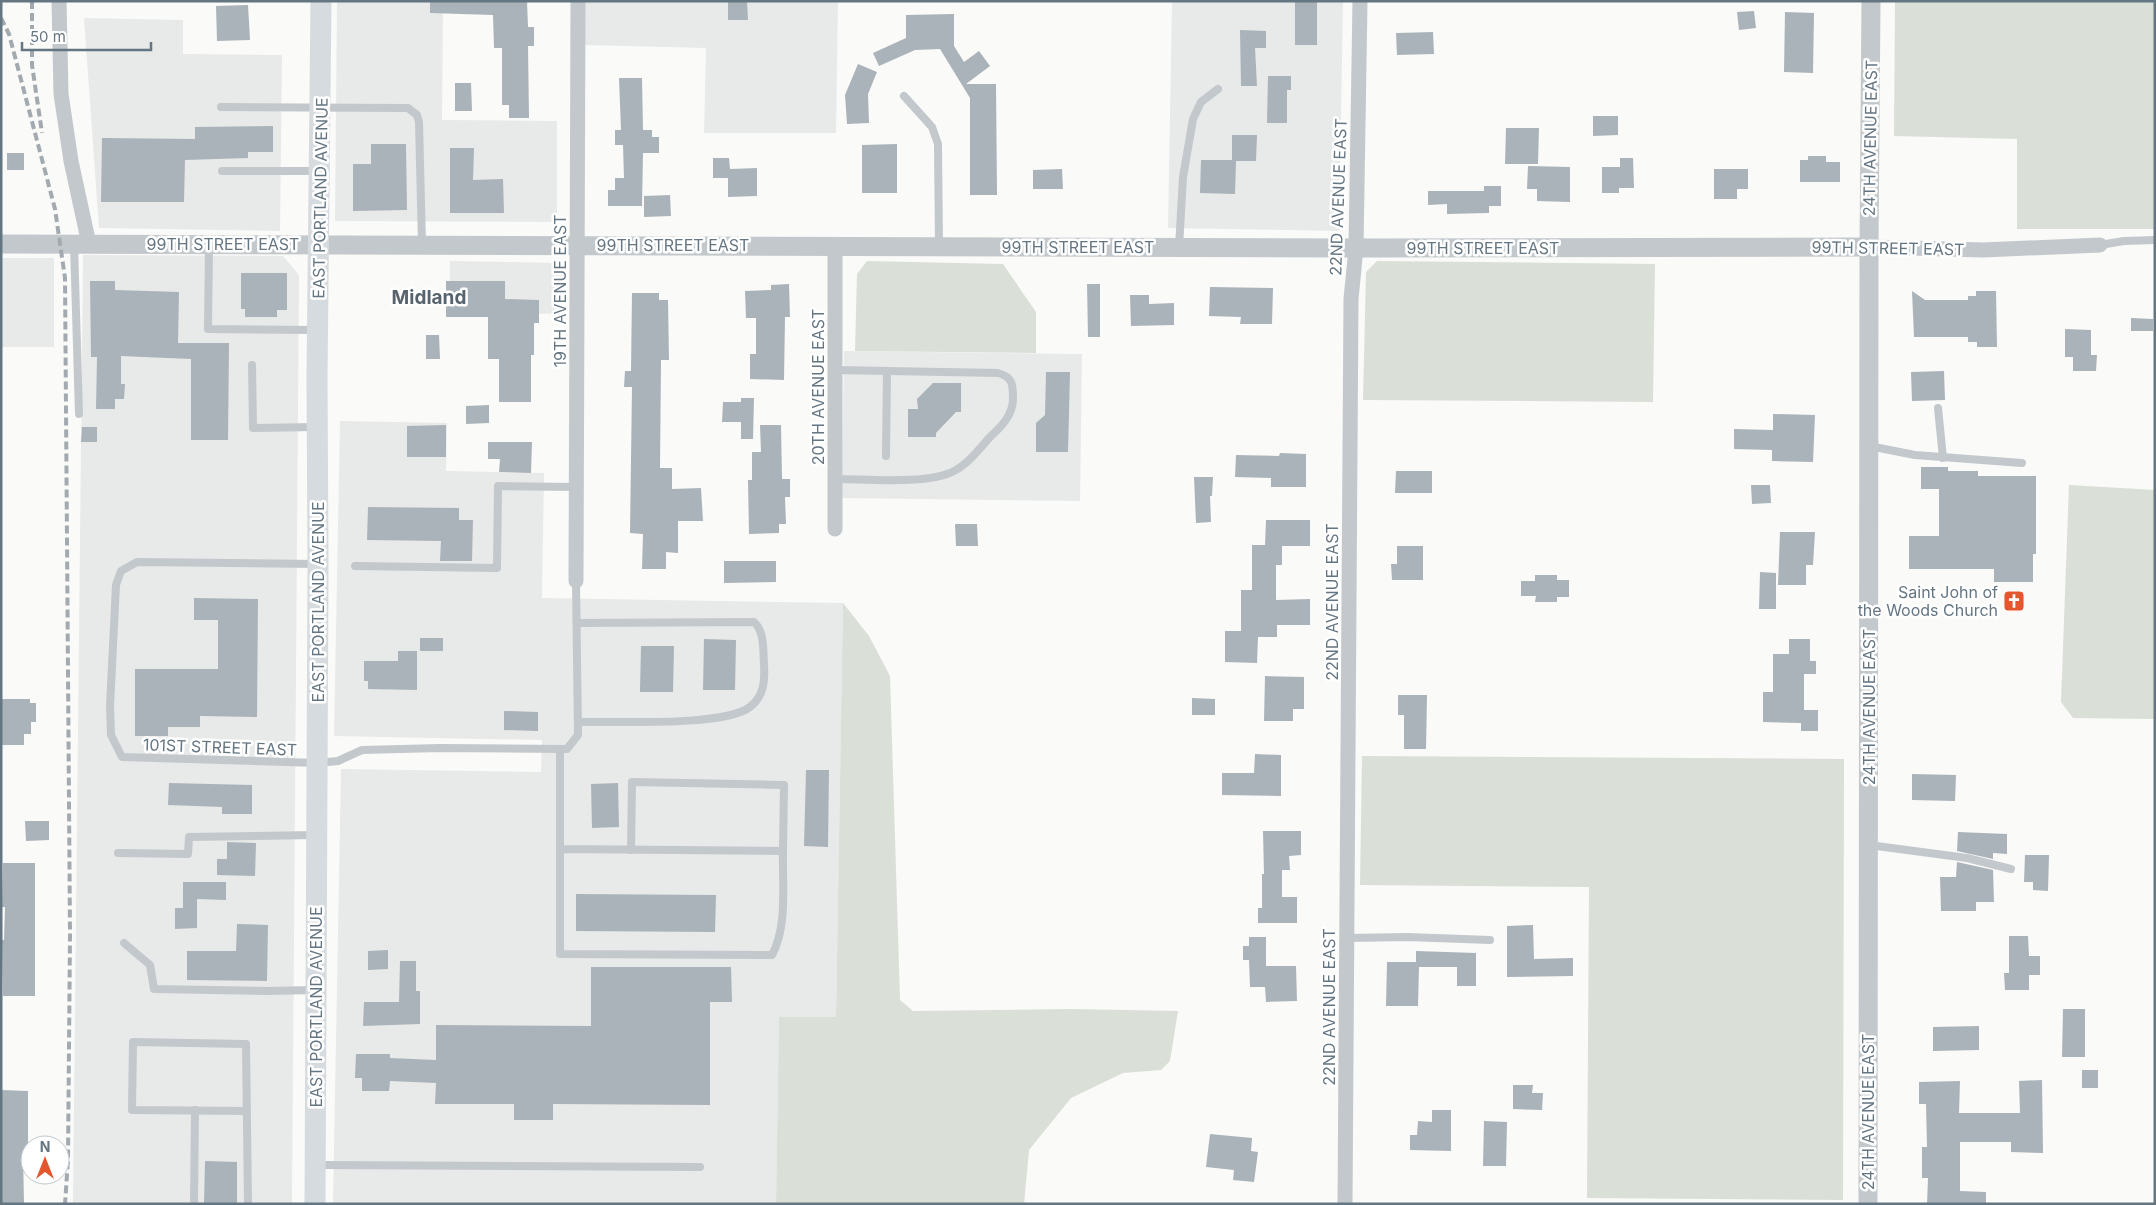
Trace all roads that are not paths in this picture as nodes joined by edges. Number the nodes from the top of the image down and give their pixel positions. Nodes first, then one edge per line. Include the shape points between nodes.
1 (59, 1) edge
2 (321, 1) edge
3 (578, 1) edge
4 (1360, 1) edge
5 (1871, 1) edge
6 (1218, 89) dead end
7 (904, 96) dead end
8 (221, 107) dead end
9 (321, 108) junction
10 (222, 170) dead end
11 (320, 170) junction
12 (2155, 240) edge
13 (1, 244) edge
14 (82, 244) junction
15 (209, 244) junction
16 (320, 244) junction
17 (422, 244) junction
18 (577, 244) junction
19 (2100, 245) joint
20 (835, 246) junction
21 (940, 246) junction
22 (1179, 247) junction
23 (1868, 247) junction
24 (1356, 248) junction
25 (318, 330) junction
26 (252, 365) dead end
27 (835, 370) junction
28 (887, 371) junction
29 (1938, 408) dead end
30 (79, 414) dead end
31 (318, 427) junction
32 (1869, 446) junction
33 (886, 456) dead end
34 (1943, 458) junction
35 (2022, 463) dead end
36 (835, 479) junction
37 (576, 487) junction
38 (835, 529) dead end
39 (318, 565) junction
40 (355, 566) dead end
41 (576, 581) joint
42 (577, 623) junction
43 (578, 722) junction
44 (560, 749) junction
45 (317, 764) junction
46 (317, 836) junction
47 (1868, 846) junction
48 (560, 849) junction
49 (631, 850) junction
50 (783, 852) junction
51 (118, 853) dead end
52 (2011, 869) dead end
53 (1347, 938) junction
54 (1490, 940) dead end
55 (124, 943) dead end
56 (316, 990) junction
57 (195, 1110) junction
58 (247, 1111) junction
59 (316, 1165) junction
60 (700, 1167) dead end
61 (194, 1204) edge
62 (248, 1204) edge
63 (315, 1204) edge
64 (1345, 1204) edge
65 (1868, 1204) edge

1 - 14 street via 60,94
2 - 9 main road, EAST PORTLAND AVENUE
3 - 18 street, 19TH AVENUE EAST
4 - 24 street, 22ND AVENUE EAST
5 - 23 street, 24TH AVENUE EAST
6 - 22 lane via 1201,102 1193,119 1184,177
7 - 21 lane via 932,127 938,144
8 - 9 lane
9 - 11 main road, EAST PORTLAND AVENUE
9 - 17 lane via 408,108 417,115
10 - 11 lane
11 - 16 main road, EAST PORTLAND AVENUE
12 - 19 lane, 99TH STREET EAST
13 - 14 street, 99TH STREET EAST
14 - 15 street, 99TH STREET EAST
14 - 30 lane
15 - 16 street, 99TH STREET EAST
15 - 25 lane via 208,329
16 - 17 street, 99TH STREET EAST
16 - 25 main road, EAST PORTLAND AVENUE
17 - 18 street, 99TH STREET EAST
18 - 20 street, 99TH STREET EAST
18 - 37 street, 19TH AVENUE EAST
19 - 23 street, 99TH STREET EAST via 1983,250
20 - 21 street, 99TH STREET EAST
20 - 27 street, 20TH AVENUE EAST
21 - 22 street, 99TH STREET EAST
22 - 24 street, 99TH STREET EAST
23 - 24 street, 99TH STREET EAST
23 - 32 street, 24TH AVENUE EAST
24 - 53 street, 22ND AVENUE EAST via 1352,299
25 - 31 main road, EAST PORTLAND AVENUE
26 - 31 lane via 253,428
27 - 28 lane
27 - 36 street, 20TH AVENUE EAST
28 - 33 lane
28 - 36 lane via 1007,375 1013,383 1012,407 1001,426 965,464 946,475 922,479
29 - 34 lane
31 - 39 main road, EAST PORTLAND AVENUE
32 - 34 lane
32 - 47 street, 24TH AVENUE EAST
34 - 35 lane
36 - 38 street, 20TH AVENUE EAST
37 - 40 lane via 498,486 497,568
37 - 41 street, 19TH AVENUE EAST
39 - 45 main road, EAST PORTLAND AVENUE
39 - 45 lane, 101ST STREET EAST via 137,562 121,571 116,585 110,706 111,735 122,757
41 - 42 lane
42 - 43 lane
42 - 43 lane via 754,622 761,632 765,679 758,698 735,715 711,720
43 - 44 lane via 578,735 567,749
44 - 45 lane, 101ST STREET EAST via 362,750 338,761
44 - 48 lane
45 - 46 main road, EAST PORTLAND AVENUE
46 - 51 lane via 189,837 188,854
46 - 56 main road, EAST PORTLAND AVENUE
47 - 52 lane via 1967,858
47 - 65 street, 24TH AVENUE EAST
48 - 49 lane
48 - 50 lane via 560,954 772,955 780,933
49 - 50 lane
49 - 50 lane via 632,782 784,785
53 - 54 lane
53 - 64 street, 22ND AVENUE EAST
55 - 56 lane via 150,965 154,989
56 - 59 main road, EAST PORTLAND AVENUE
57 - 58 lane
57 - 58 lane via 132,1110 133,1042 246,1044
57 - 61 lane
58 - 62 lane
59 - 60 lane
59 - 63 main road, EAST PORTLAND AVENUE

